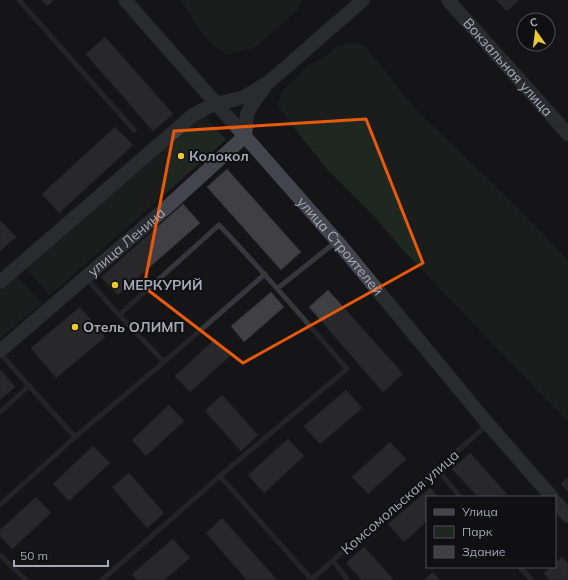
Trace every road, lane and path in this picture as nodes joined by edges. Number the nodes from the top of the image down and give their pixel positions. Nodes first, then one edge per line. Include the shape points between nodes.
1 (19, 0) edge
2 (125, 0) edge
3 (363, 0) edge
4 (448, 0) edge
5 (269, 82) junction
6 (210, 106) junction
7 (134, 130) dead end
8 (245, 132) junction
9 (568, 134) edge
10 (337, 241) junction
11 (265, 274) junction
12 (86, 278) junction
13 (0, 282) edge
14 (278, 288) junction
15 (119, 314) junction
16 (0, 352) edge
17 (164, 362) junction
18 (29, 386) junction
19 (0, 412) edge
20 (488, 424) junction
21 (75, 437) junction
22 (437, 469) junction
23 (220, 476) junction
24 (459, 496) edge
25 (551, 496) edge
26 (556, 502) edge
27 (0, 505) edge
28 (568, 516) edge
29 (0, 555) edge
30 (333, 561) junction
31 (521, 568) edge
32 (26, 580) edge
33 (102, 580) edge
34 (312, 580) edge
35 (348, 580) edge
36 (532, 580) edge

1 - 7 lane
2 - 6 street, улица Строителей
3 - 5 street
4 - 9 street, Вокзальная улица
5 - 6 street via 244,97
5 - 8 street via 247,114
6 - 8 street, улица Строителей
6 - 13 street via 193,115
8 - 10 street, улица Строителей
8 - 12 street, улица Ленина via 167,207
10 - 14 lane
10 - 20 street, улица Строителей
11 - 14 lane
11 - 15 lane via 219,225
11 - 17 lane
12 - 15 lane
12 - 16 street, улица Ленина
14 - 23 lane via 347,368
15 - 17 lane
16 - 18 lane
17 - 21 lane
18 - 19 lane
18 - 21 lane
20 - 22 lane, Комсомольская улица
20 - 25 street, улица Строителей
21 - 27 lane
22 - 24 lane
22 - 30 lane, Комсомольская улица
23 - 33 lane
23 - 34 lane
26 - 28 street
29 - 32 lane
30 - 34 lane, Комсомольская улица
30 - 35 lane
31 - 36 lane

